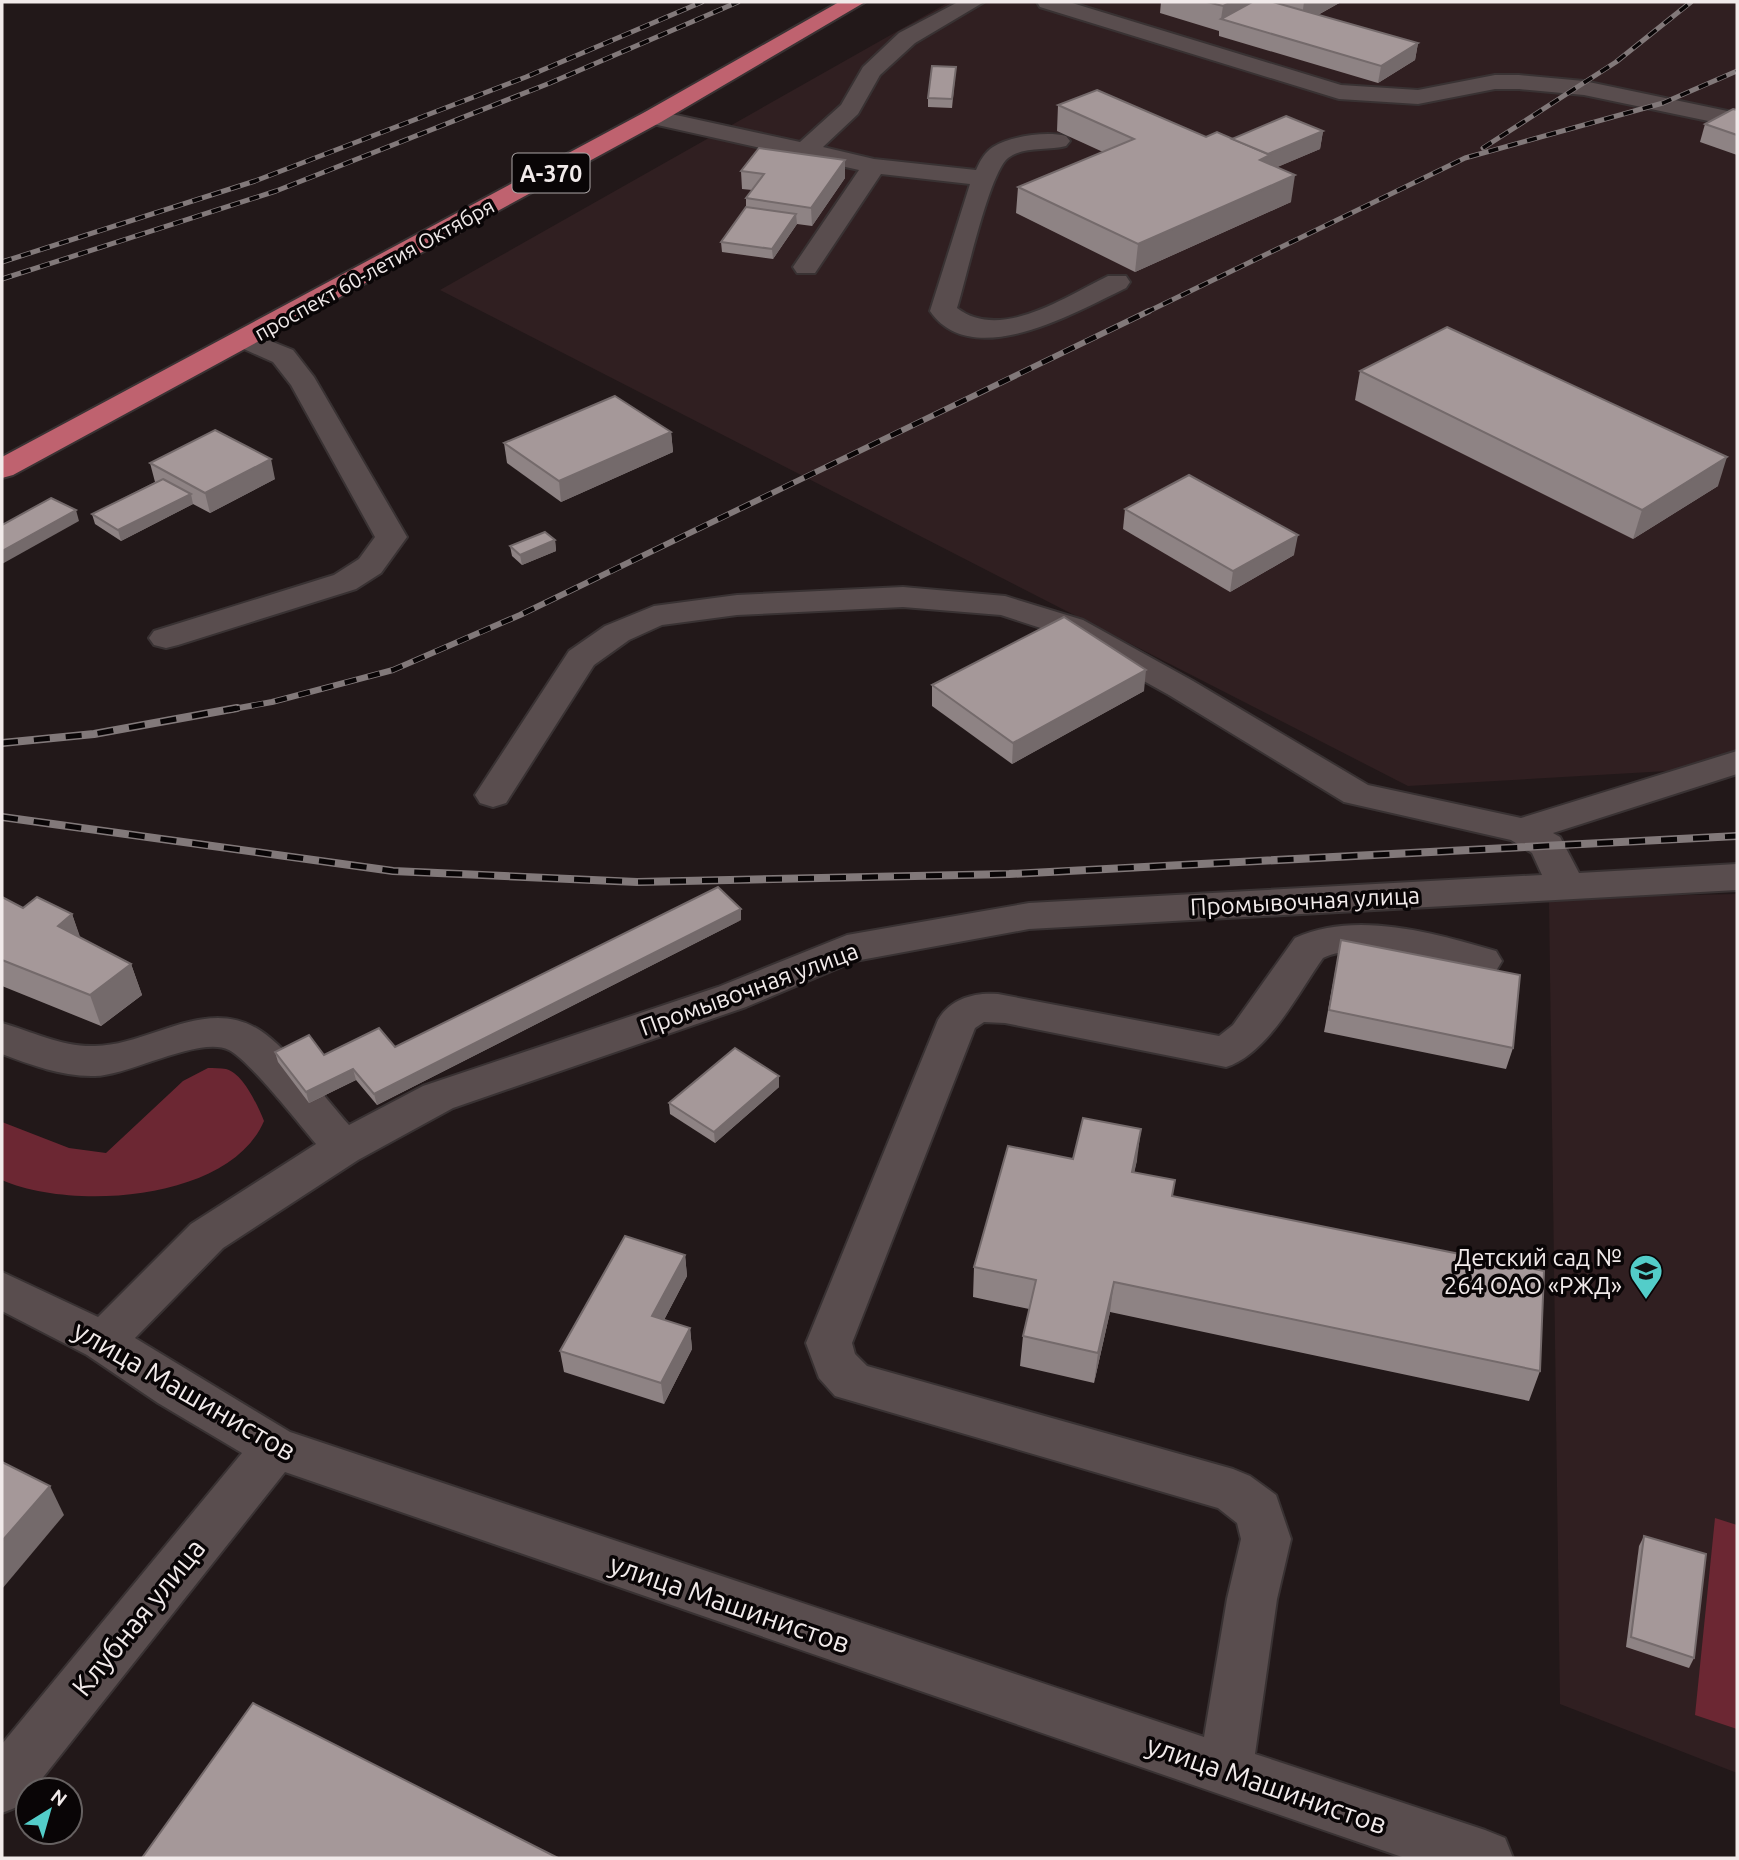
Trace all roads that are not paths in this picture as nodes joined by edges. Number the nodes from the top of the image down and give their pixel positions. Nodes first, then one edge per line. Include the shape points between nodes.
1 (854, 2) edge
2 (973, 2) edge
3 (1048, 2) edge
4 (653, 117) junction
5 (1737, 120) edge
6 (1058, 141) dead end
7 (806, 150) junction
8 (874, 166) junction
9 (985, 178) junction
10 (806, 267) dead end
11 (1117, 282) dead end
12 (245, 339) junction
13 (2, 469) edge
14 (166, 638) dead end
15 (1737, 762) edge
16 (493, 795) dead end
17 (1522, 830) junction
18 (1737, 877) edge
19 (1566, 886) junction
20 (1482, 961) dead end
21 (2, 1038) edge
22 (343, 1148) junction
23 (2, 1290) edge
24 (103, 1341) junction
25 (275, 1448) junction
26 (1226, 1770) junction
27 (2, 1786) edge
28 (1485, 1858) edge

1 - 4 highway, проспект 60-летия Октября / А-370
2 - 7 street via 907,38 871,72 850,108
3 - 5 street via 1339,92 1418,97 1495,82 1519,82 1584,88
4 - 7 street
4 - 12 highway, проспект 60-летия Октября / А-370
6 - 9 street via 1009,149 996,156
7 - 8 street
8 - 9 street
8 - 10 street
9 - 11 street via 943,311 965,326 998,328 1027,322
12 - 13 highway, проспект 60-летия Октября / А-370
12 - 14 street via 283,356 304,383 391,537 370,566 345,582
15 - 17 street
16 - 17 street via 581,657 617,633 654,616 737,605 903,597 1005,606 1070,627 1357,794
17 - 19 street via 1546,846
18 - 19 street, Промывочная улица
19 - 22 street, Промывочная улица via 1029,916 847,949 732,997 438,1097
20 - 26 street via 1353,936 1319,940 1247,1035 1226,1052 1005,1009 984,1006 969,1011 958,1020 829,1343 835,1364 852,1382 1233,1491 1259,1511 1266,1539
21 - 22 street via 63,1058 96,1062 122,1059 200,1033 226,1032 246,1040
22 - 24 street, Промывочная улица via 207,1236
23 - 24 street, улица Машинистов
24 - 25 street, улица Машинистов
25 - 26 street, улица Машинистов
25 - 27 street, Клубная улица
26 - 28 street, улица Машинистов

